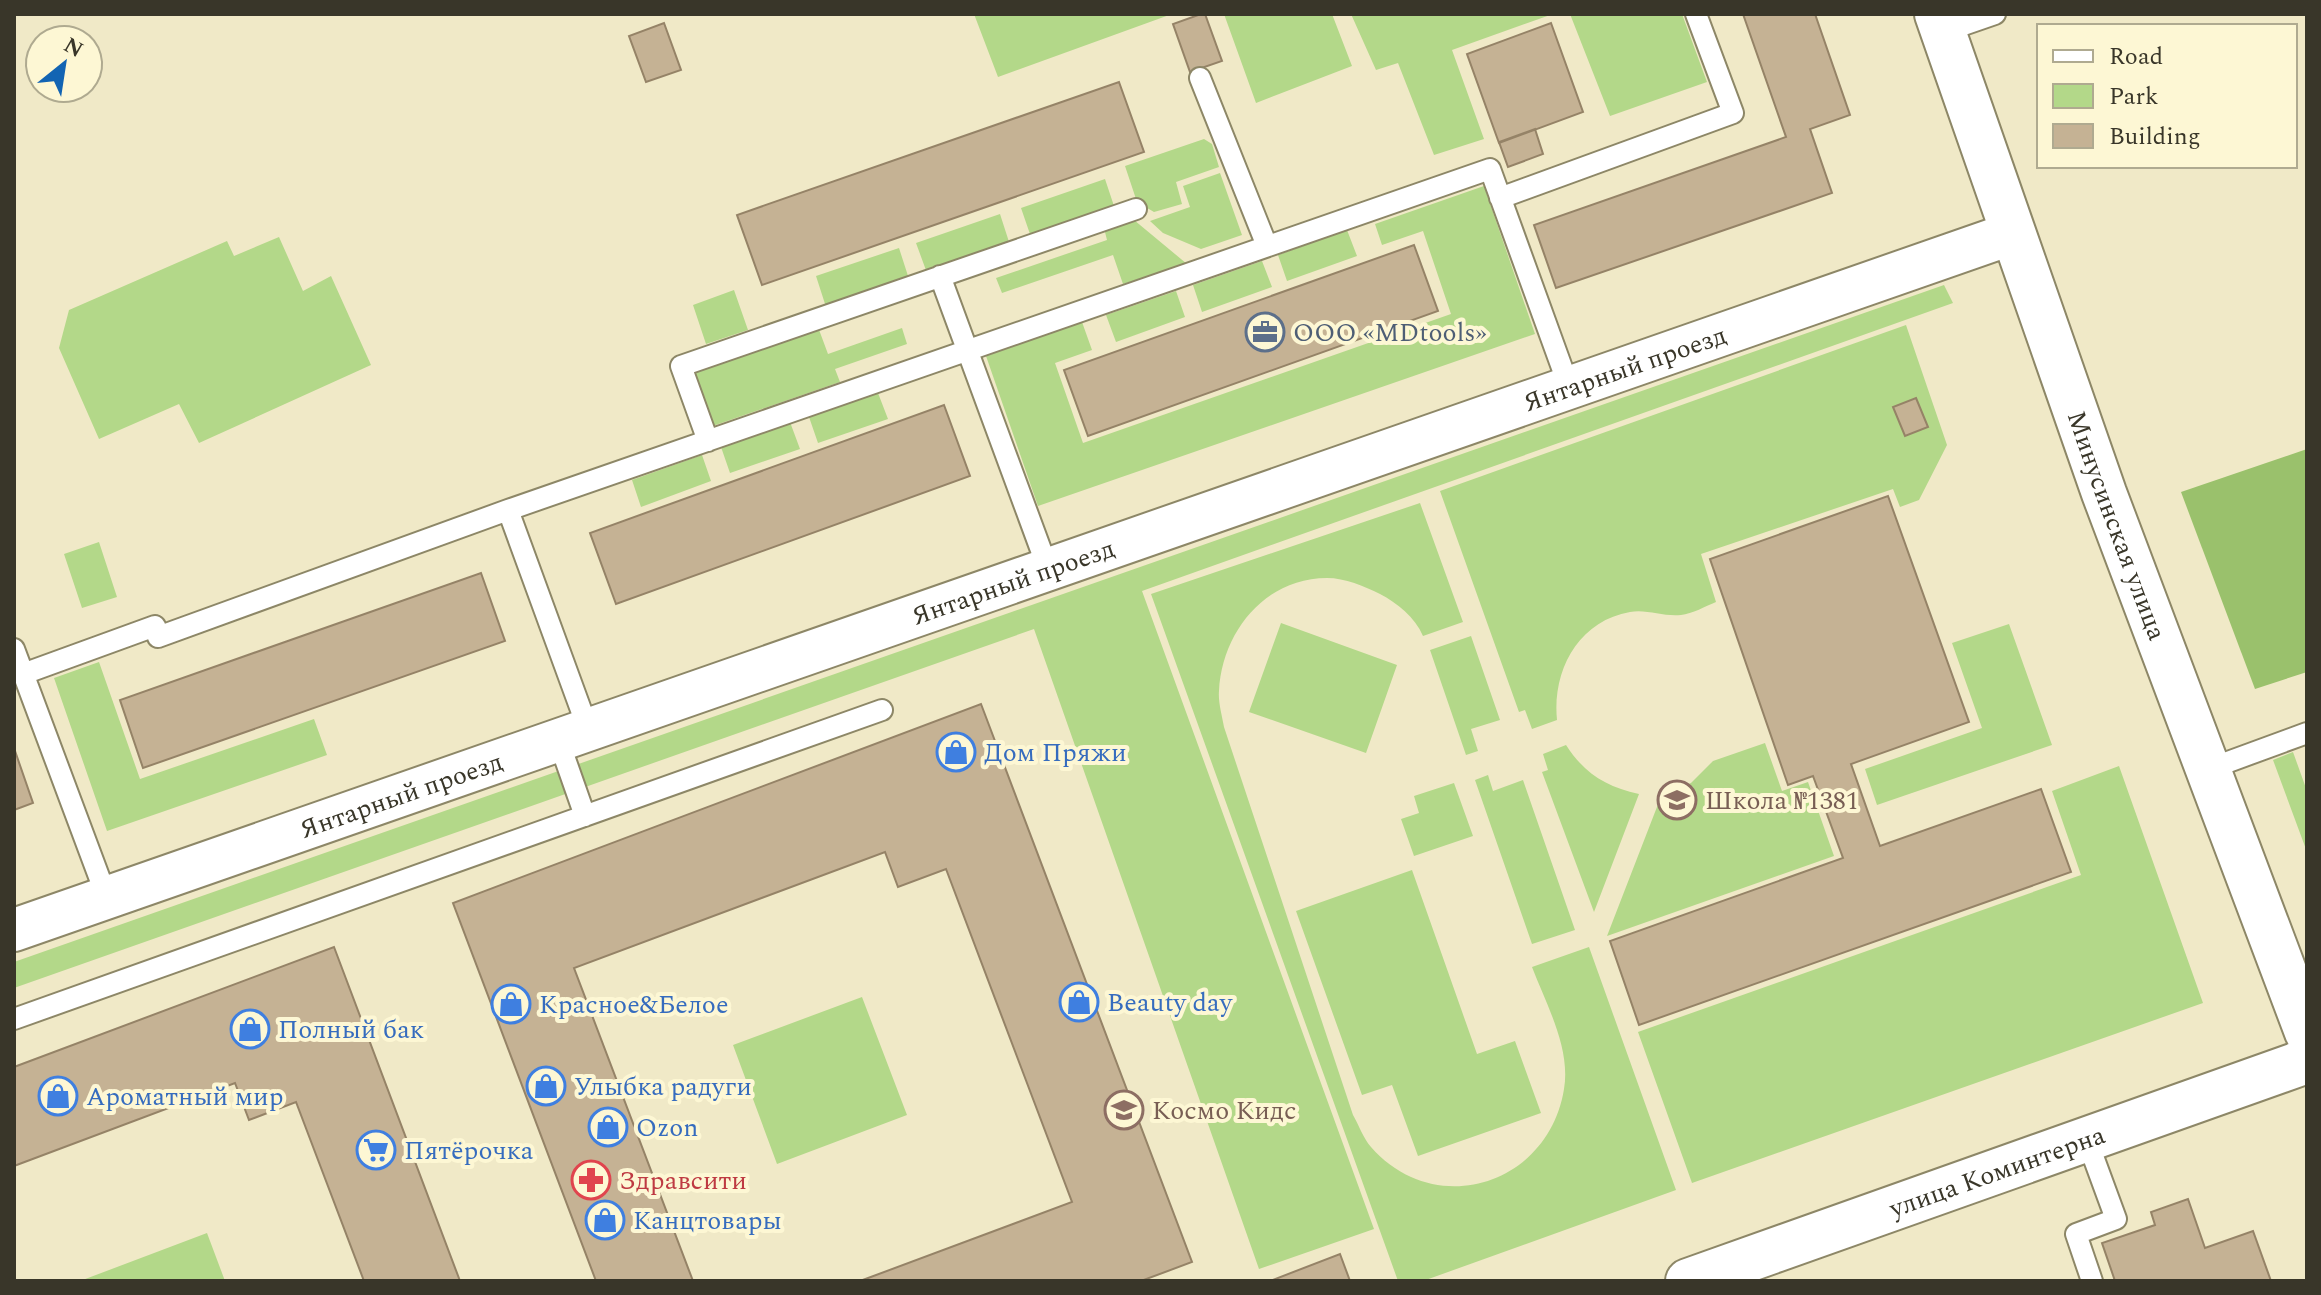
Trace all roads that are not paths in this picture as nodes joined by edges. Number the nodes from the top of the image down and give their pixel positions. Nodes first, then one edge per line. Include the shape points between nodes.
1 (1696, 14) edge
2 (1995, 14) edge
3 (1940, 23) edge
4 (1200, 78) dead end
5 (1500, 198) junction
6 (1136, 209) dead end
7 (2013, 233) junction
8 (1267, 246) junction
9 (940, 276) junction
10 (966, 351) junction
11 (1569, 387) junction
12 (708, 441) junction
13 (508, 510) junction
14 (1048, 569) junction
15 (14, 649) edge
16 (22, 689) edge
17 (882, 710) dead end
18 (2307, 733) edge
19 (573, 734) junction
20 (2209, 769) junction
21 (585, 816) junction
22 (107, 898) junction
23 (14, 930) edge
24 (14, 1019) edge
25 (2307, 1032) edge
26 (2307, 1061) edge
27 (2087, 1140) junction
28 (1689, 1281) edge
29 (2092, 1281) edge

1 - 5 lane via 1733,113
2 - 3 lane
3 - 7 street, Минусинская улица
4 - 8 lane
5 - 8 lane via 1490,169
5 - 11 lane
6 - 9 lane
7 - 11 street, Янтарный проезд
7 - 20 street, Минусинская улица
8 - 10 lane
9 - 10 lane
9 - 12 lane via 681,366
10 - 12 lane
10 - 14 lane
11 - 14 street, Янтарный проезд
12 - 13 lane
13 - 16 lane via 158,637 155,626
13 - 19 lane
14 - 19 street, Янтарный проезд
15 - 16 lane
16 - 22 lane
17 - 21 lane
18 - 20 lane
19 - 21 lane
19 - 22 street, Янтарный проезд
20 - 25 street, Минусинская улица
21 - 24 lane
22 - 23 street, Янтарный проезд
26 - 27 street, улица Коминтерна
27 - 28 street, улица Коминтерна
27 - 29 lane via 2116,1219 2076,1234

